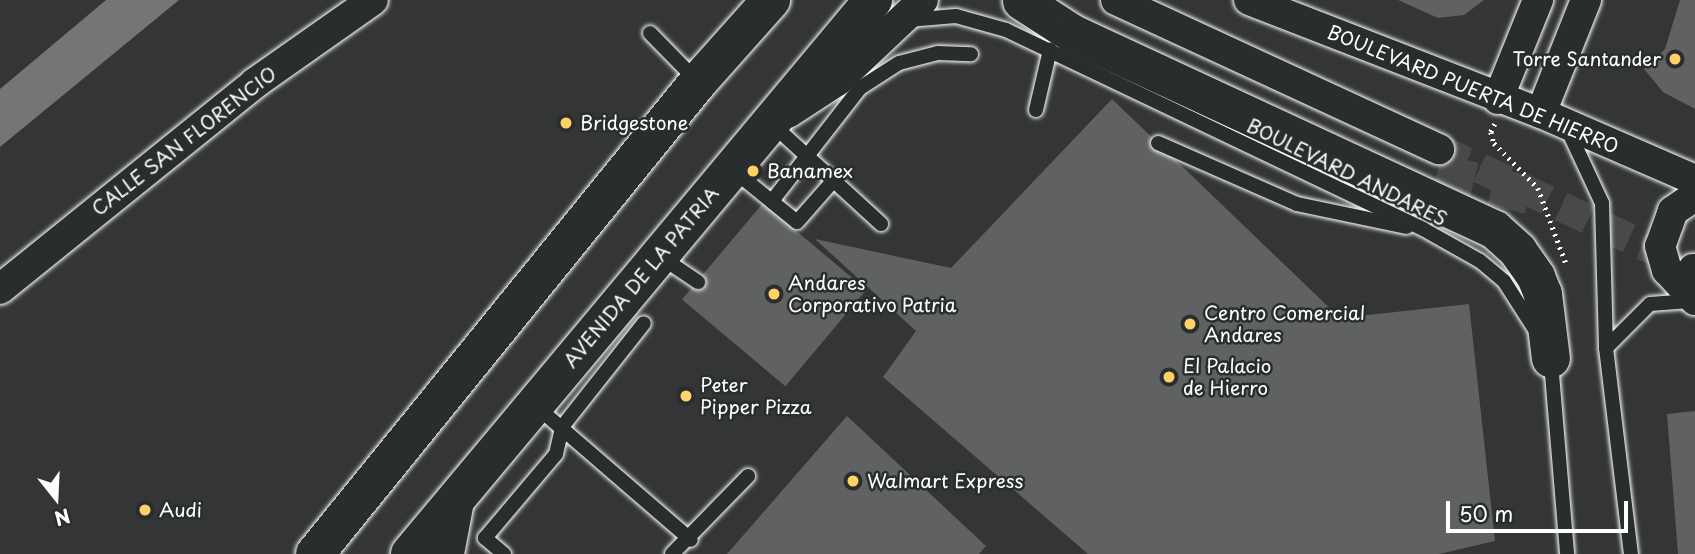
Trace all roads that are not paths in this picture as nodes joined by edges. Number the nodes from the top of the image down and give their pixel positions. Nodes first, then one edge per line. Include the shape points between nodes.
1 (373, 0) edge
2 (771, 0) edge
3 (923, 0) edge
4 (1116, 0) edge
5 (1250, 0) edge
6 (1538, 0) edge
7 (1586, 0) edge
8 (1023, 1) edge
9 (886, 10) edge
10 (650, 33) dead end
11 (1051, 50) junction
12 (971, 54) dead end
13 (698, 82) junction
14 (1503, 100) junction
15 (1036, 110) dead end
16 (1554, 120) junction
17 (775, 121) junction
18 (1158, 143) dead end
19 (810, 158) junction
20 (1438, 161) joint
21 (732, 169) junction
22 (834, 180) junction
23 (1695, 180) edge
24 (1695, 196) edge
25 (772, 201) junction
26 (881, 224) dead end
27 (1423, 229) junction
28 (660, 256) junction
29 (698, 282) dead end
30 (0, 289) edge
31 (1695, 301) edge
32 (644, 323) dead end
33 (1606, 348) junction
34 (1551, 359) junction
35 (548, 415) junction
36 (748, 476) dead end
37 (461, 492) junction
38 (691, 540) junction
39 (315, 554) edge
40 (410, 554) edge
41 (449, 554) edge
42 (504, 554) edge
43 (672, 554) edge
44 (1567, 554) edge
45 (1631, 554) edge

1 - 30 street, CALLE SAN FLORENCIO via 255,83
2 - 13 main road
3 - 9 street
4 - 20 street
5 - 14 street, BOULEVARD PUERTA DE HIERRO
6 - 14 street
7 - 16 street
8 - 20 main road via 1077,13
8 - 34 main road via 1073,34 1495,230 1518,251 1536,277 1543,295
9 - 11 lane, BOULEVARD ANDARES via 956,16 1006,30
9 - 17 main road, AVENIDA DE LA PATRIA
10 - 13 lane
11 - 15 lane
11 - 27 lane, BOULEVARD ANDARES
12 - 19 lane via 938,53 899,63 860,88
13 - 39 main road
14 - 16 street, BOULEVARD PUERTA DE HIERRO
16 - 23 street, BOULEVARD PUERTA DE HIERRO
16 - 33 lane via 1602,203
17 - 19 lane
17 - 21 main road, AVENIDA DE LA PATRIA
18 - 27 lane via 1297,204
19 - 22 lane
19 - 25 lane
21 - 25 lane
21 - 28 main road, AVENIDA DE LA PATRIA
22 - 25 lane via 797,222
22 - 26 lane
24 - 31 street via 1672,211 1660,246 1667,270
27 - 34 lane, BOULEVARD ANDARES via 1504,281
28 - 29 lane
28 - 35 main road, AVENIDA DE LA PATRIA
31 - 33 lane via 1650,304
32 - 35 lane
33 - 45 lane
34 - 44 lane, BOULEVARD ANDARES
35 - 37 main road, AVENIDA DE LA PATRIA
35 - 38 lane
35 - 42 lane via 556,454 485,538
36 - 38 lane
37 - 40 main road, AVENIDA DE LA PATRIA
37 - 41 street
38 - 43 lane

